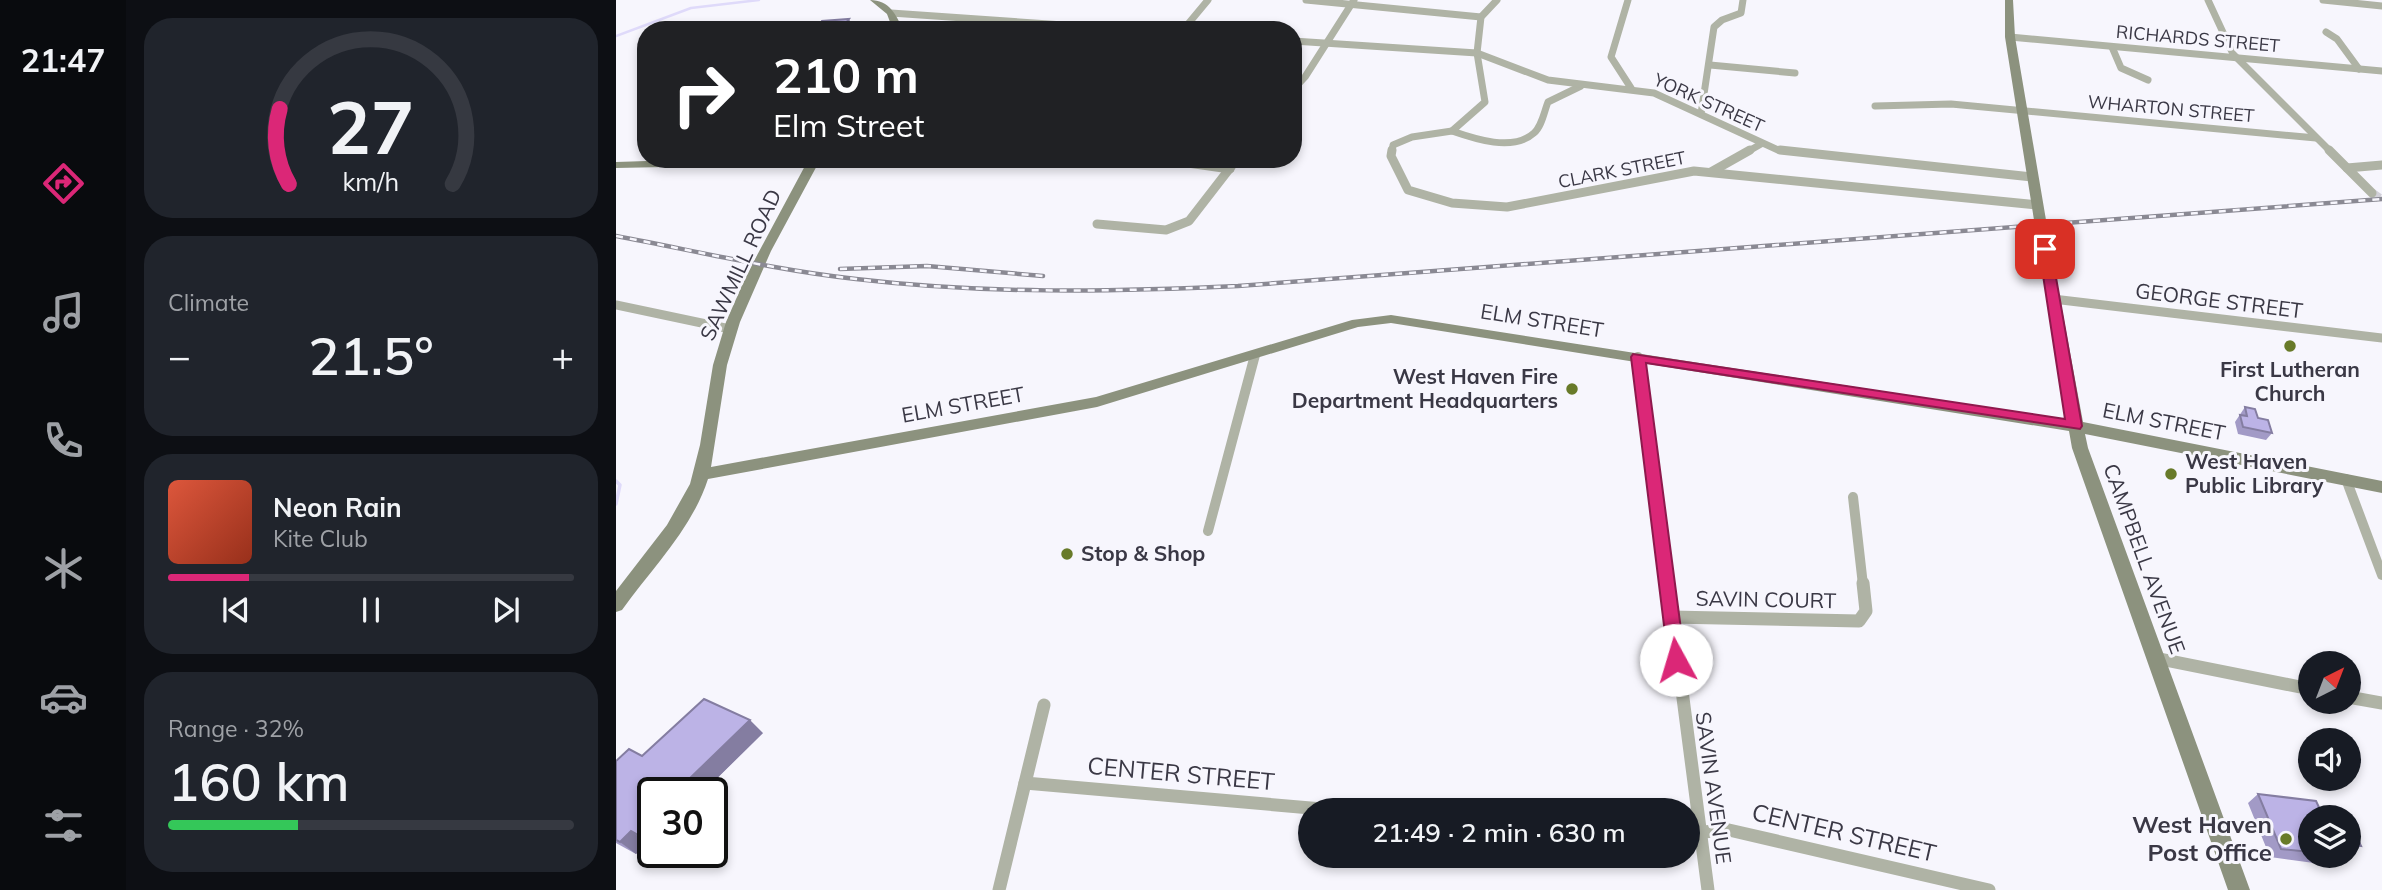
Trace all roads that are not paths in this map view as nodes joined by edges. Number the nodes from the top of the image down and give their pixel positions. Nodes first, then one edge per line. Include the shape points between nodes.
1 (874, 0) edge
2 (1208, 0) edge
3 (1306, 0) edge
4 (1497, 0) edge
5 (1628, 0) edge
6 (1743, 0) edge
7 (2009, 0) edge
8 (2208, 0) edge
9 (2323, 0) edge
10 (1353, 2) edge
11 (2380, 5) edge
12 (891, 13) junction
13 (1481, 17) junction
14 (894, 21) edge
15 (1007, 21) edge
16 (1190, 21) edge
17 (2326, 32) dead end
18 (2010, 37) junction
19 (1302, 42) edge
20 (1325, 43) junction
21 (2112, 47) junction
22 (1477, 52) junction
23 (2238, 59) junction
24 (1710, 65) junction
25 (2359, 69) junction
26 (2382, 71) edge
27 (1795, 73) dead end
28 (2148, 80) dead end
29 (1302, 81) edge
30 (1583, 86) junction
31 (1631, 88) junction
32 (1875, 106) dead end
33 (2022, 111) junction
34 (1701, 114) junction
35 (1452, 131) junction
36 (2316, 138) junction
37 (1761, 144) junction
38 (637, 165) edge
39 (2382, 165) edge
40 (616, 166) edge
41 (810, 168) edge
42 (1223, 168) edge
43 (2347, 168) junction
44 (1230, 169) joint
45 (1711, 172) junction
46 (2032, 177) junction
47 (2372, 193) tunnel mouth
48 (2038, 205) junction
49 (1097, 224) dead end
50 (2053, 299) junction
51 (616, 305) edge
52 (730, 329) junction
53 (2382, 338) edge
54 (1255, 355) junction
55 (1638, 357) junction
56 (2074, 426) junction
57 (702, 474) junction
58 (2346, 479) junction
59 (2382, 487) edge
60 (1853, 497) dead end
61 (1208, 531) dead end
62 (2382, 575) edge
63 (619, 600) edge
64 (1671, 617) junction
65 (2155, 658) junction
66 (2298, 687) edge
67 (2361, 699) edge
68 (2382, 703) edge
69 (1044, 705) dead end
70 (1025, 783) junction
71 (1691, 798) edge
72 (1298, 807) edge
73 (1700, 832) edge
74 (1700, 854) edge
75 (999, 890) edge
76 (1708, 890) edge
77 (1989, 890) edge
78 (2239, 890) edge

1 - 12 main road
2 - 16 street
3 - 10 street
4 - 13 street
5 - 31 street via 1611,57
6 - 24 street via 1743,11 1714,27
7 - 18 main road, CAMPBELL AVENUE
8 - 23 street
9 - 11 street
10 - 13 street
10 - 20 street
12 - 14 main road
12 - 15 street
13 - 22 street
17 - 25 street via 2337,39
18 - 21 street, RICHARDS STREET
18 - 33 main road, CAMPBELL AVENUE
19 - 20 street, YORK STREET
20 - 22 street, YORK STREET
20 - 29 street
21 - 23 street, RICHARDS STREET
21 - 28 street via 2121,68
22 - 30 street, YORK STREET via 1535,77
22 - 35 street via 1485,102
23 - 25 street, RICHARDS STREET
23 - 36 street
24 - 27 street
24 - 34 street
25 - 26 street, RICHARDS STREET
30 - 31 street, YORK STREET
30 - 35 street via 1548,102 1535,132 1519,140 1474,139
31 - 34 street, YORK STREET via 1663,96
32 - 33 street, WHARTON STREET via 1951,104
33 - 36 street, WHARTON STREET
33 - 46 main road, CAMPBELL AVENUE
34 - 37 street, YORK STREET
35 - 45 street, CLARK STREET via 1393,145 1391,156 1408,190 1437,201 1507,206 1674,173
36 - 43 street
37 - 45 street
37 - 46 street, YORK STREET via 1784,151
38 - 40 main road
39 - 43 street
41 - 52 main road, SAWMILL ROAD
42 - 44 street
43 - 47 street
44 - 49 street via 1189,221 1166,230
45 - 48 street, CLARK STREET
46 - 48 main road, CAMPBELL AVENUE
48 - 50 main road, CAMPBELL AVENUE
50 - 53 street, GEORGE STREET
50 - 56 main road, CAMPBELL AVENUE
51 - 52 street
52 - 57 main road, SAWMILL ROAD via 717,377
54 - 55 main road, ELM STREET via 1357,323 1391,319
54 - 57 main road, ELM STREET via 1097,402
54 - 61 street
55 - 56 main road, ELM STREET
55 - 64 street, SAVIN AVENUE
56 - 58 main road, ELM STREET
56 - 65 main road, CAMPBELL AVENUE
57 - 63 main road, SAWMILL ROAD via 673,532
58 - 59 main road, ELM STREET
58 - 62 street
60 - 64 street, SAVIN COURT via 1866,611 1859,621
64 - 71 street, SAVIN AVENUE
65 - 66 street
65 - 78 main road, CAMPBELL AVENUE
67 - 68 street
69 - 70 street
70 - 72 street, CENTER STREET
70 - 75 street
73 - 77 street, CENTER STREET via 1729,830
74 - 76 street, SAVIN AVENUE

